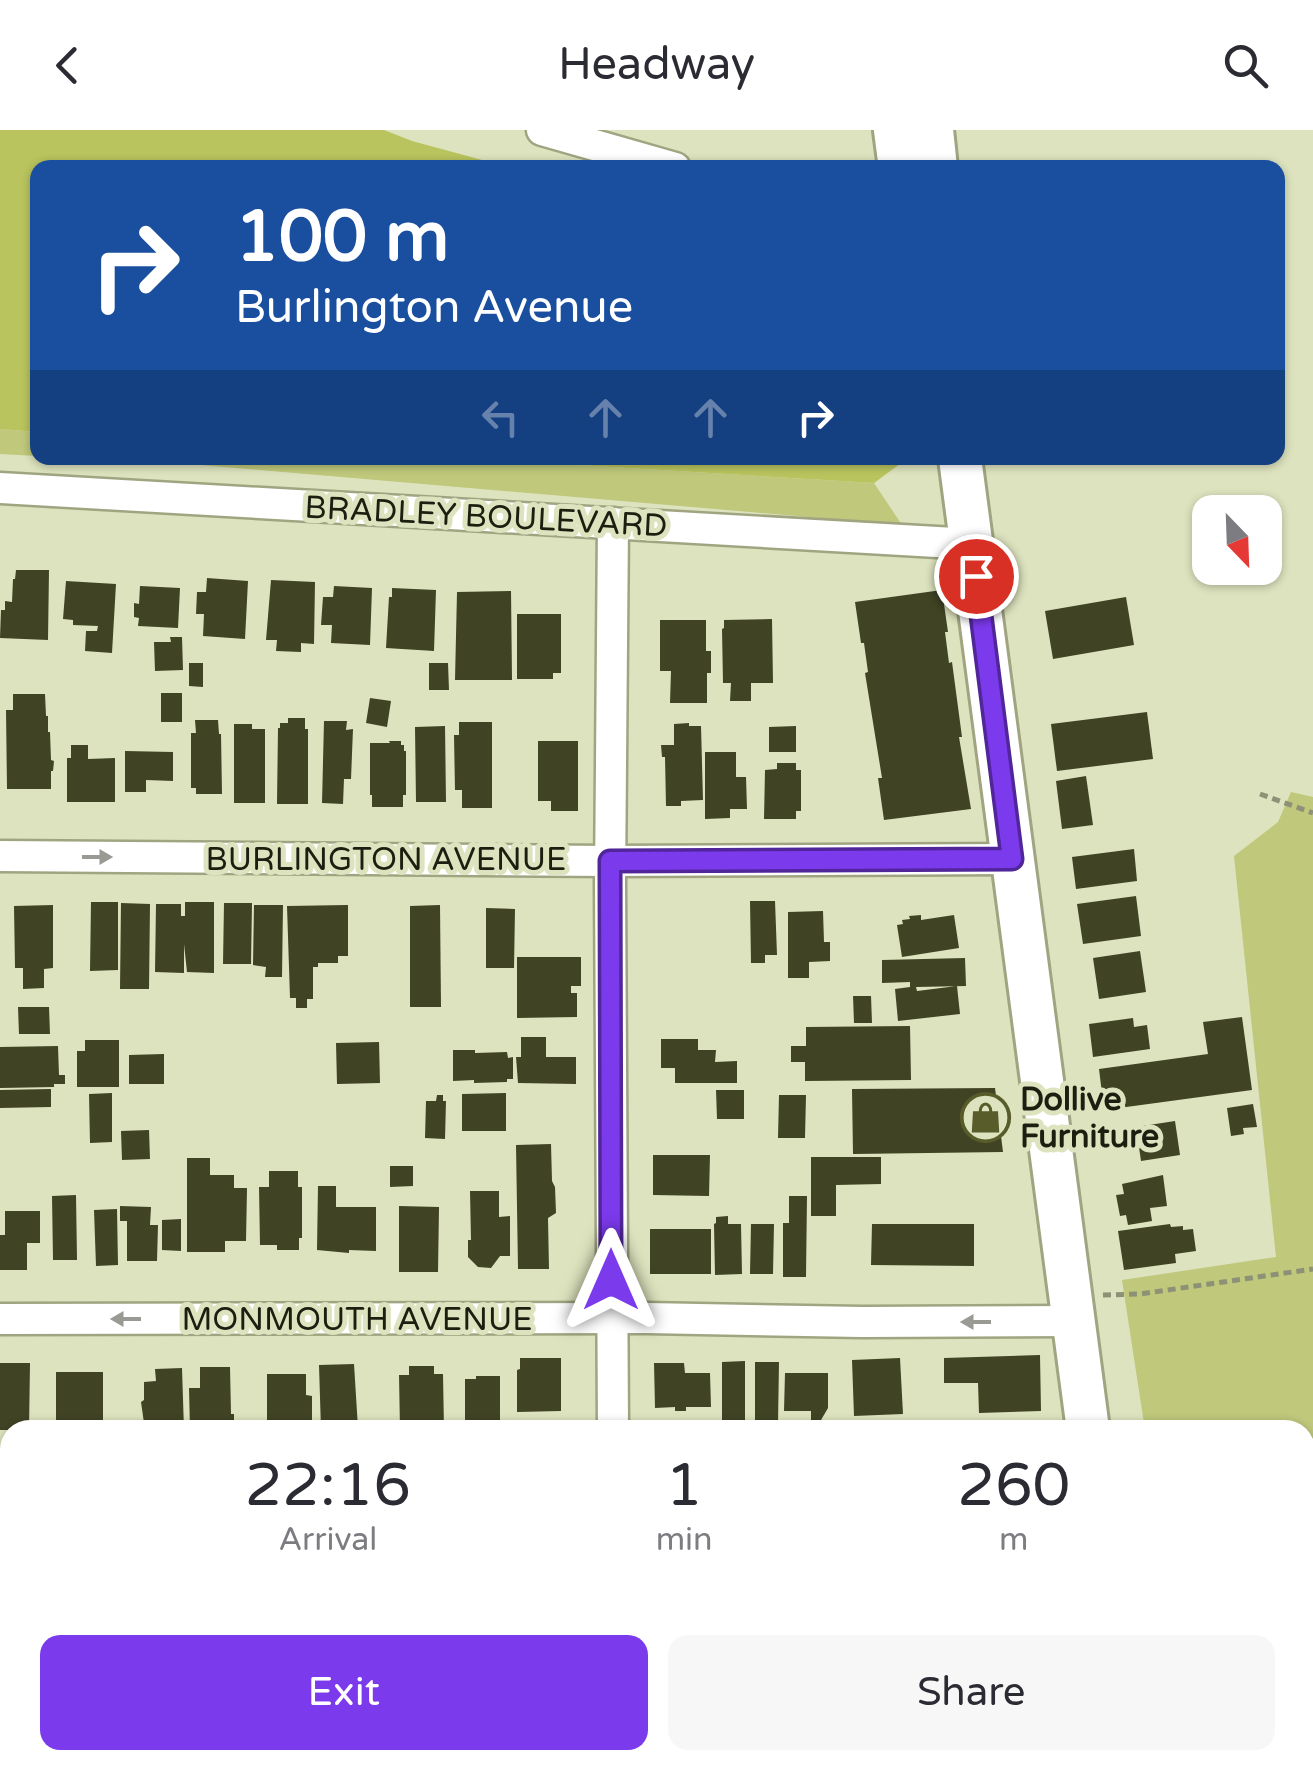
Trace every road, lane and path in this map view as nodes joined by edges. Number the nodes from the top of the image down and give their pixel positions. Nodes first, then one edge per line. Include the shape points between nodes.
1 (542, 130) edge
2 (895, 130) edge
3 (932, 130) edge
4 (647, 160) edge
5 (899, 160) edge
6 (935, 160) edge
7 (961, 465) edge
8 (0, 488) edge
9 (612, 523) junction
10 (972, 544) junction
11 (1260, 794) dead end
12 (1313, 813) edge
13 (0, 856) edge
14 (1012, 859) junction
15 (610, 861) junction
16 (1313, 1270) edge
17 (1072, 1308) junction
18 (0, 1319) edge
19 (611, 1320) junction
20 (612, 1420) edge
21 (1087, 1420) edge

1 - 4 street
2 - 5 main road
3 - 6 main road
7 - 10 main road
8 - 9 street, BRADLEY BOULEVARD
9 - 10 street, BRADLEY BOULEVARD
9 - 15 street
10 - 14 main road
11 - 12 path
13 -> 15 street, BURLINGTON AVENUE
14 - 15 street, BURLINGTON AVENUE
14 - 17 main road
15 - 19 street
16 - 17 path
17 -> 19 street, MONMOUTH AVENUE via 862,1322
17 - 21 main road
19 -> 18 street, MONMOUTH AVENUE
19 - 20 street

